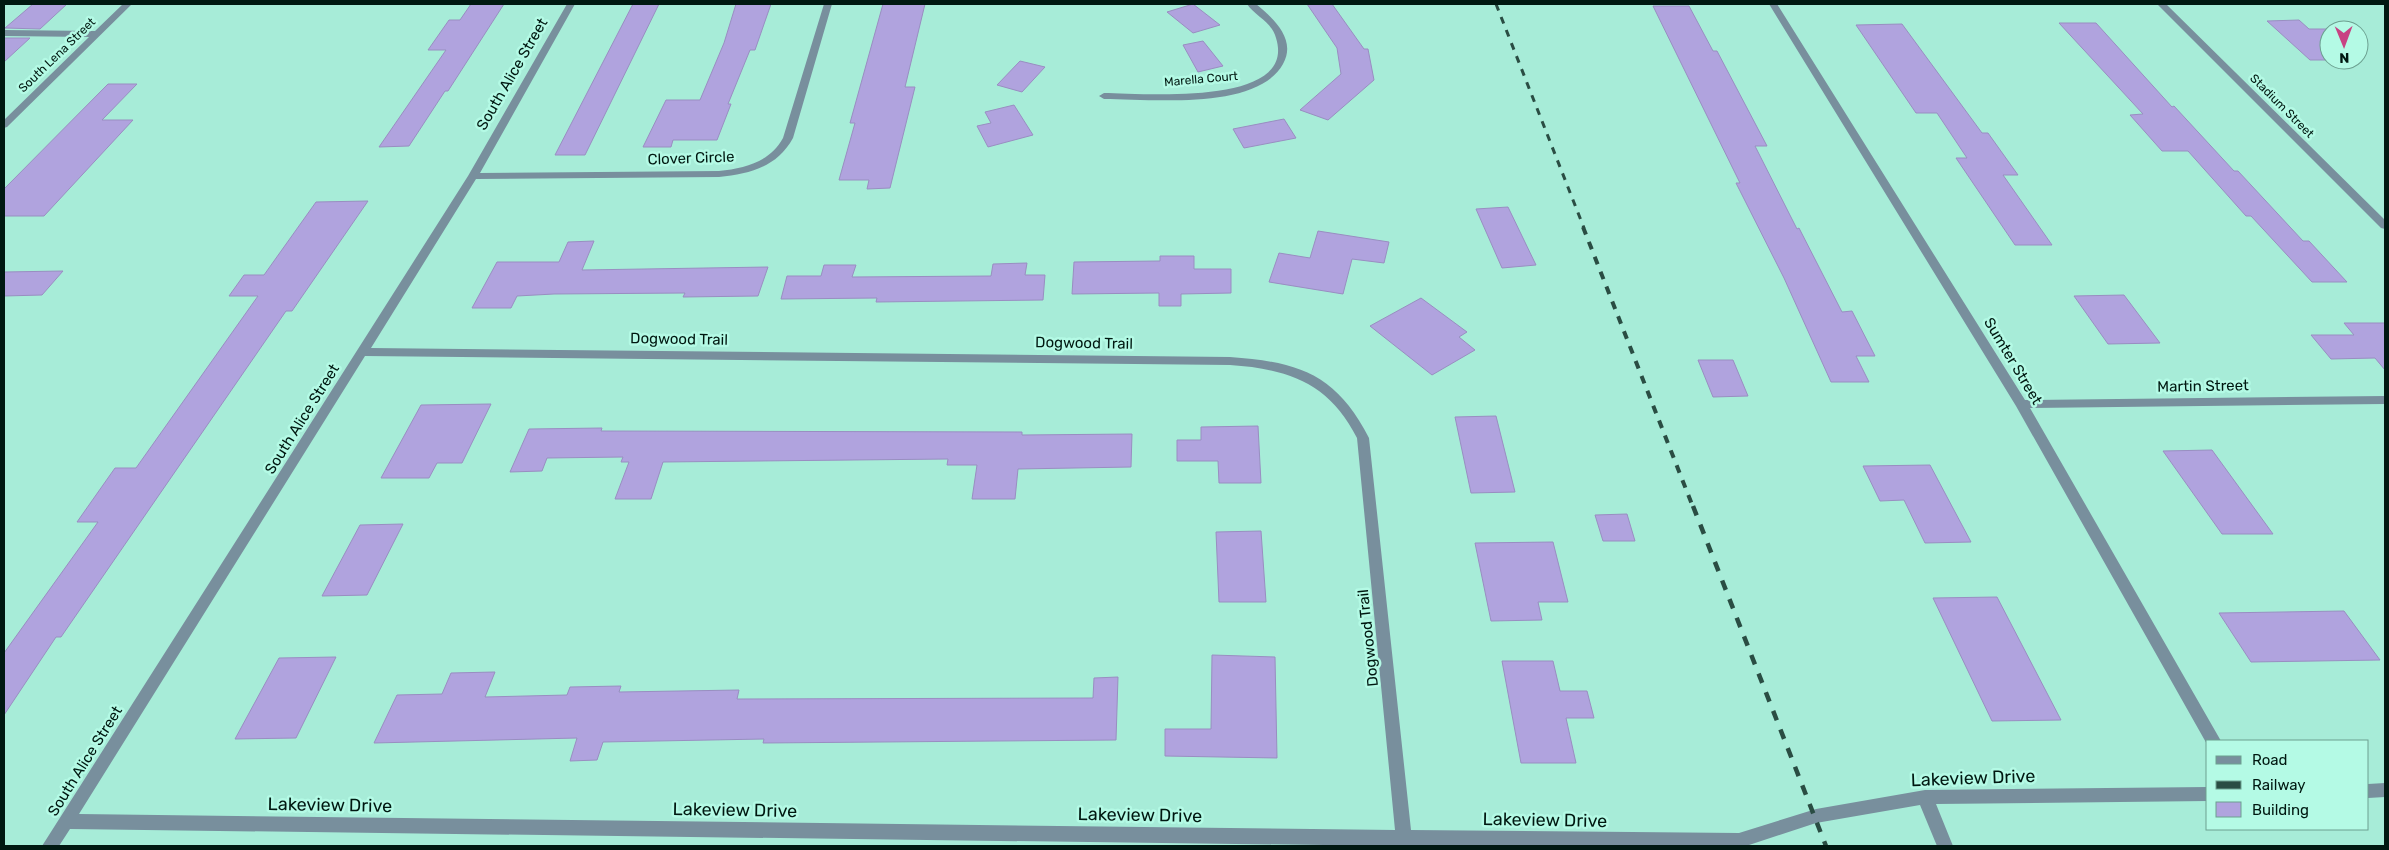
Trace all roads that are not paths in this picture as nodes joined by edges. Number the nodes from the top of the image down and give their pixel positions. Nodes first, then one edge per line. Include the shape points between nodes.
1 (128, 4) edge
2 (571, 4) edge
3 (828, 4) edge
4 (1252, 4) edge
5 (1773, 4) edge
6 (2161, 4) edge
7 (4, 33) edge
8 (97, 34) junction
9 (1104, 96) dead end
10 (4, 125) edge
11 (473, 176) junction
12 (2385, 226) edge
13 (363, 352) junction
14 (2385, 400) edge
15 (2021, 404) junction
16 (2212, 740) edge
17 (2385, 790) edge
18 (2369, 791) edge
19 (2206, 794) edge
20 (1924, 797) junction
21 (66, 821) junction
22 (1405, 843) edge
23 (50, 846) edge
24 (1945, 846) edge

1 - 8 street, South Lena Street
2 - 11 street, South Alice Street
3 - 11 street, Clover Circle via 788,138 780,151 765,163 743,171 719,174
4 - 9 street, Marella Court via 1278,31 1283,44 1282,57 1276,68 1256,85 1212,94
5 - 15 street, Sumter Street
6 - 12 street, Stadium Street
7 - 8 street
8 - 10 street, South Lena Street
11 - 13 street, South Alice Street
13 - 21 street, South Alice Street
13 - 22 street, Dogwood Trail via 1230,361 1271,364 1308,378 1338,398 1349,410 1363,438
14 - 15 street, Martin Street
15 - 16 street, Sumter Street
17 - 18 street
19 - 20 street, Lakeview Drive
20 - 22 street, Lakeview Drive via 1816,816 1739,841
20 - 24 street
21 - 22 street, Lakeview Drive
21 - 23 street, South Alice Street

